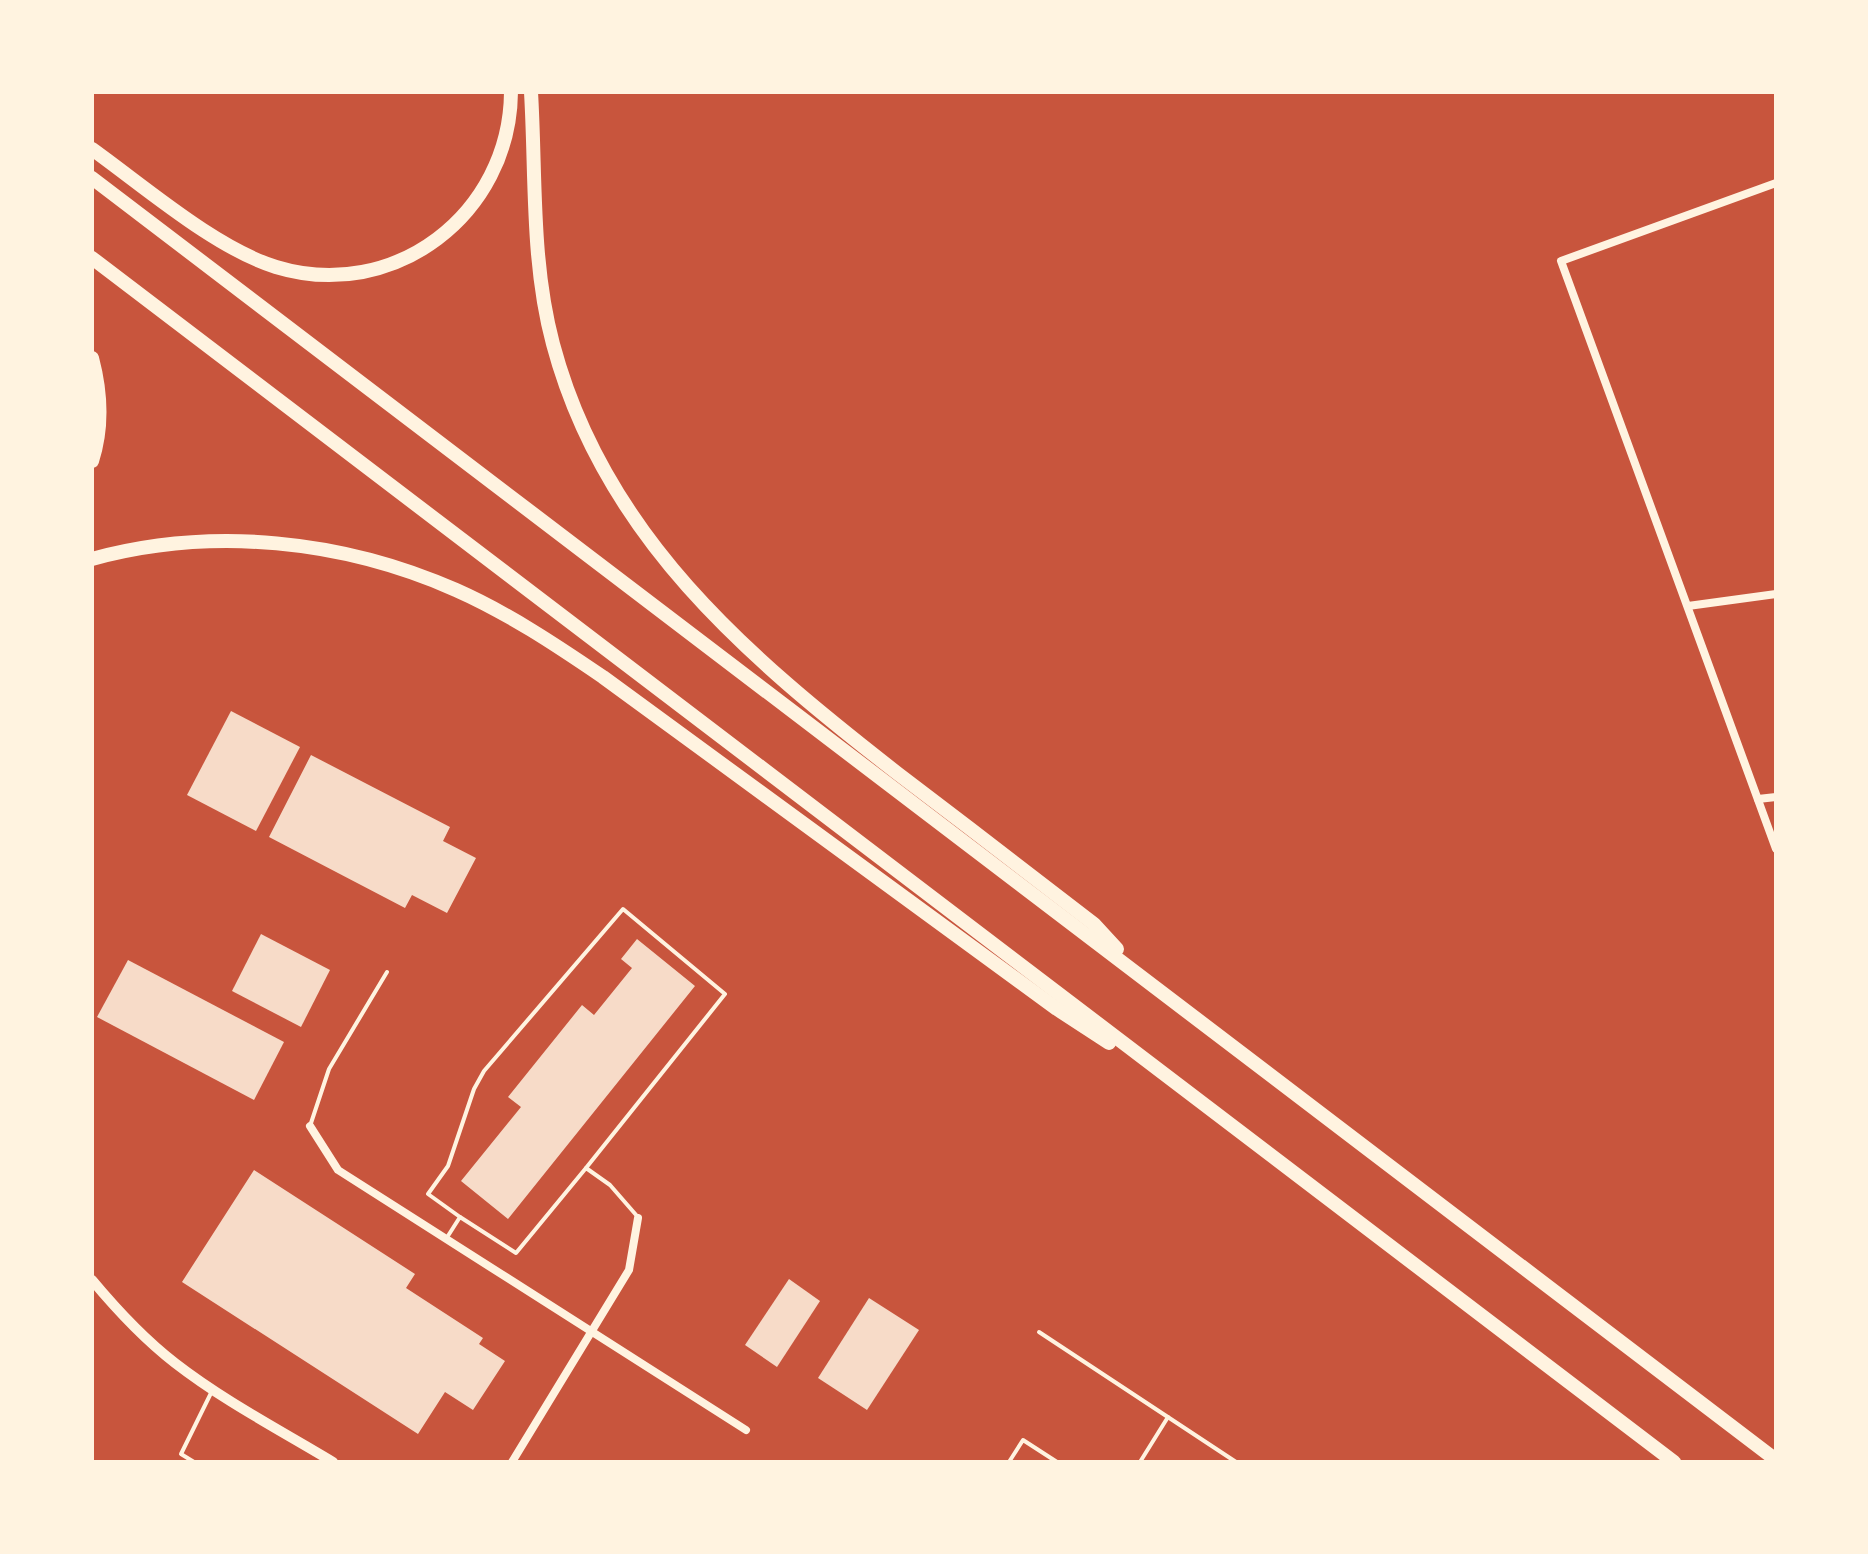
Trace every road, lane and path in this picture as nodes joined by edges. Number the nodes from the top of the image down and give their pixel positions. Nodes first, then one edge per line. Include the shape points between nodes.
1 (511, 92) edge
2 (531, 92) edge
3 (92, 149) edge
4 (92, 178) edge
5 (1776, 183) edge
6 (92, 258) edge
7 (92, 358) edge
8 (92, 461) edge
9 (92, 559) edge
10 (1776, 594) edge
11 (1688, 606) junction
12 (1776, 797) edge
13 (1758, 799) junction
14 (1776, 849) edge
15 (387, 972) dead end
16 (1144, 979) junction
17 (1201, 1103) junction
18 (310, 1126) joint
19 (586, 1168) junction
20 (460, 1217) junction
21 (638, 1218) joint
22 (446, 1239) junction
23 (92, 1280) edge
24 (1039, 1332) dead end
25 (592, 1334) junction
26 (212, 1390) junction
27 (1168, 1417) junction
28 (746, 1430) dead end
29 (181, 1454) junction
30 (1776, 1460) edge
31 (175, 1462) edge
32 (194, 1462) edge
33 (333, 1462) edge
34 (512, 1462) edge
35 (1009, 1462) edge
36 (1057, 1462) edge
37 (1140, 1462) edge
38 (1236, 1462) edge
39 (1674, 1462) edge

1 - 3 highway via 501,153 467,213 430,245 358,273 304,273 250,257 218,240
2 - 16 highway via 540,282 553,343 586,437 637,524 695,596 774,674 1094,924
4 - 16 highway
5 - 11 street via 1561,261
6 - 17 highway
7 - 8 highway via 100,400
9 - 17 highway via 204,542 295,545 379,563 458,591 603,677 1057,1009
10 - 11 street
11 - 13 street
12 - 13 street
13 - 14 street
15 - 18 lane via 329,1069
16 - 30 highway
17 - 39 highway
18 - 22 street via 338,1170
19 - 20 lane via 516,1253
19 - 20 lane via 725,994 623,909 474,1089 448,1166 428,1194
19 - 21 lane via 610,1185
20 - 22 lane
21 - 25 street via 629,1270
22 - 25 street
23 - 26 street via 174,1362
24 - 27 lane
25 - 28 street
25 - 34 street
26 - 29 lane
26 - 33 street
27 - 37 lane
27 - 38 lane
29 - 31 lane
29 - 32 lane
35 - 36 lane via 1023,1440

